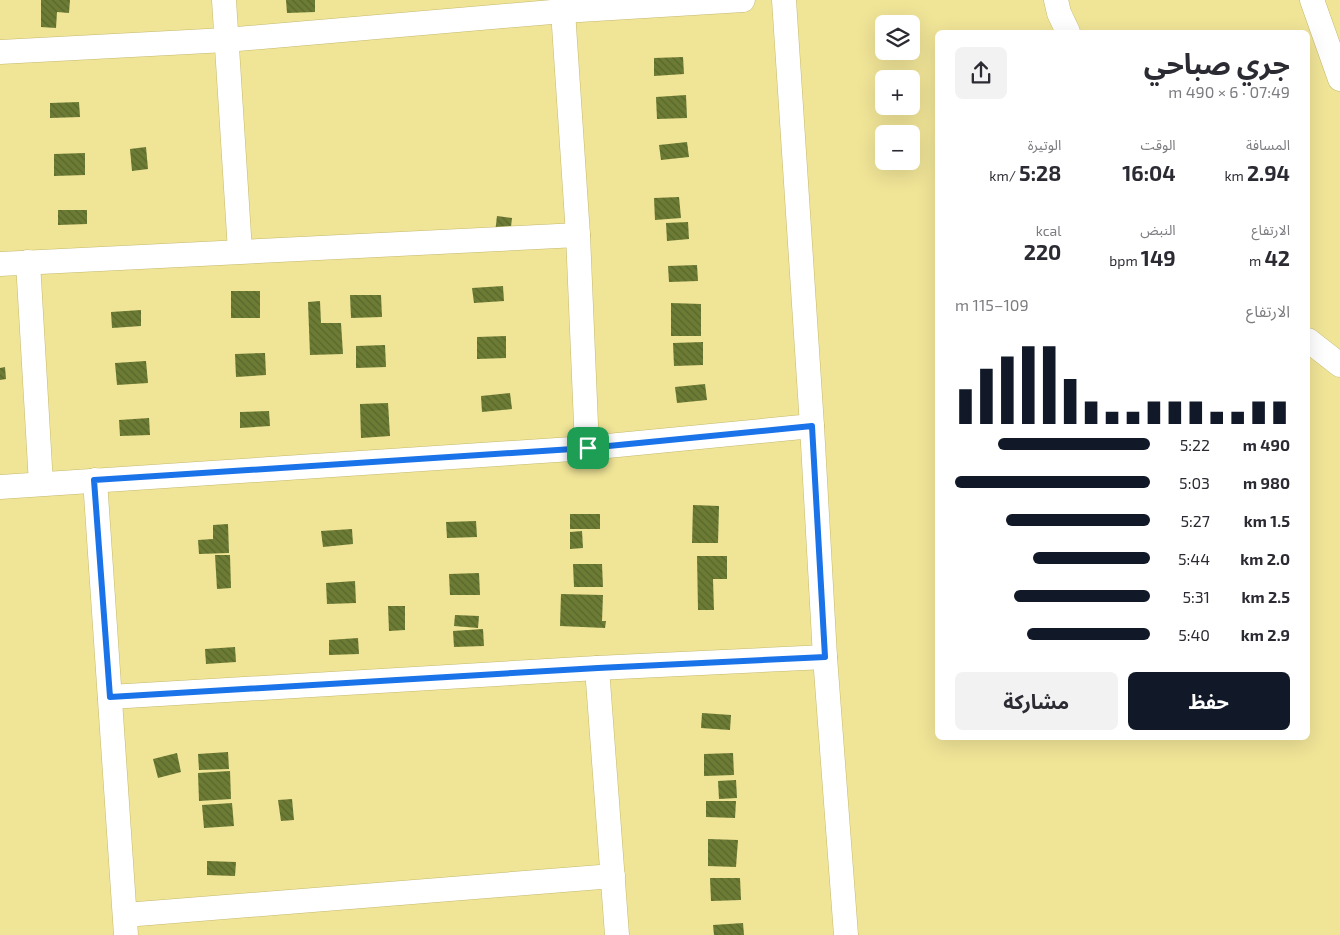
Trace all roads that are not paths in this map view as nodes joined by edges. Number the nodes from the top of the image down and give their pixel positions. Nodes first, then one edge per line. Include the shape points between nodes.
1 (224, 0) edge
2 (743, 0) edge
3 (784, 0) edge
4 (1056, 0) edge
5 (1312, 0) edge
6 (563, 11) junction
7 (1067, 30) edge
8 (226, 40) junction
9 (0, 52) edge
10 (1340, 79) edge
11 (578, 235) junction
12 (240, 252) junction
13 (28, 262) junction
14 (0, 264) edge
15 (1310, 342) edge
16 (1340, 365) edge
17 (812, 426) junction
18 (588, 448) junction
19 (94, 480) junction
20 (41, 484) junction
21 (0, 486) edge
22 (825, 657) junction
23 (598, 668) junction
24 (110, 697) junction
25 (613, 876) junction
26 (126, 925) edge
27 (618, 935) edge
28 (846, 935) edge

1 - 8 street
2 - 6 street
3 - 17 street
4 - 7 street
5 - 10 street
6 - 8 street
6 - 11 street
8 - 9 street
8 - 12 street
11 - 12 street
11 - 18 street
12 - 13 street
13 - 14 street
13 - 20 street
15 - 16 street
17 - 18 street
17 - 22 street
18 - 19 street
19 - 20 street
19 - 24 street
20 - 21 street
22 - 23 street
22 - 28 street
23 - 24 street
23 - 25 street
24 - 26 street
25 - 26 street
25 - 27 street

